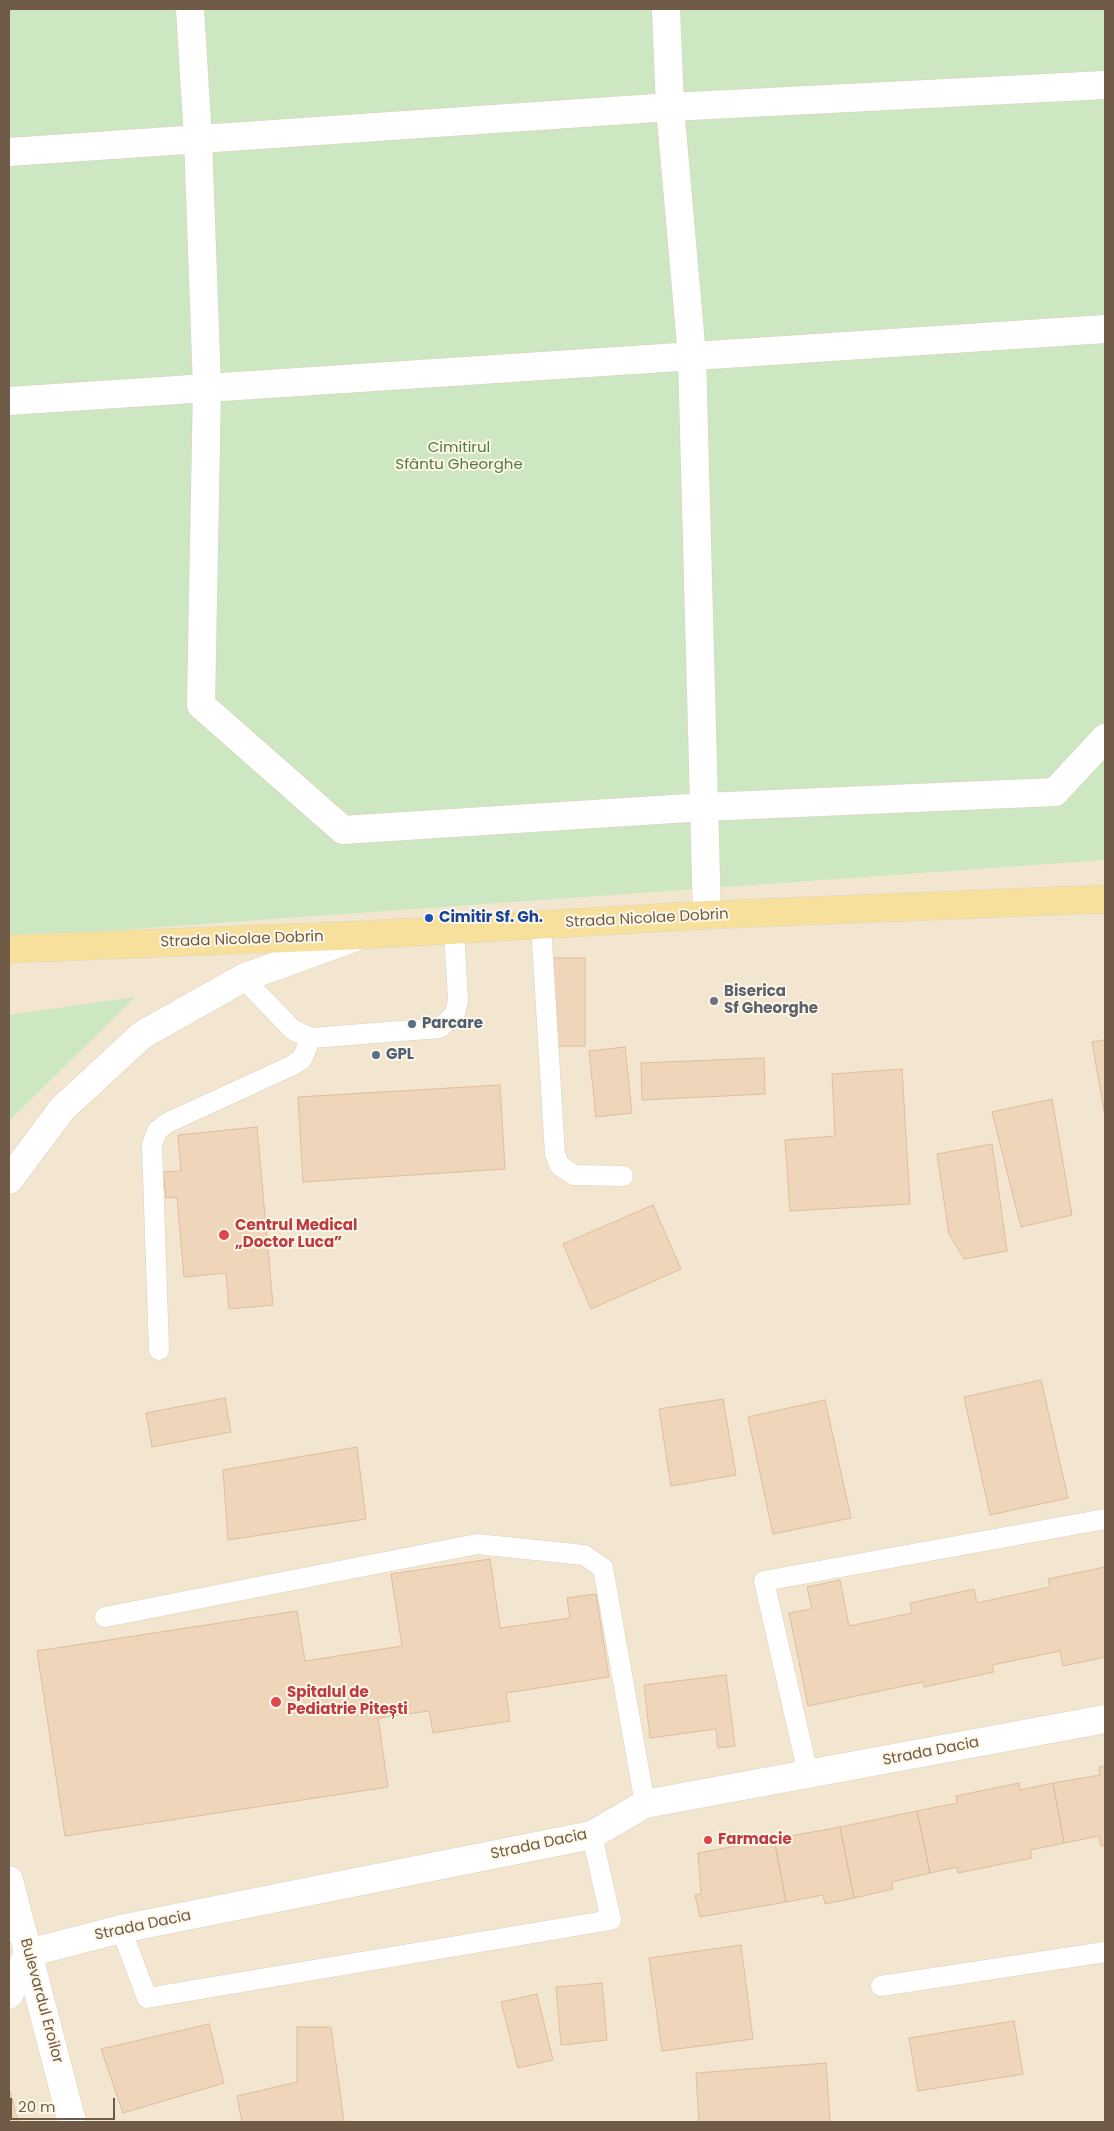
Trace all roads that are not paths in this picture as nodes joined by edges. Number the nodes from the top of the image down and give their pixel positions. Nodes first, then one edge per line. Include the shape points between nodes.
1 (190, 9) edge
2 (666, 9) edge
3 (1105, 85) edge
4 (670, 106) junction
5 (198, 139) junction
6 (9, 152) edge
7 (1105, 329) edge
8 (692, 356) junction
9 (206, 387) junction
10 (9, 401) edge
11 (1105, 738) edge
12 (704, 807) junction
13 (1105, 899) edge
14 (707, 915) junction
15 (542, 926) junction
16 (454, 931) junction
17 (362, 936) junction
18 (9, 949) edge
19 (243, 978) junction
20 (311, 1038) junction
21 (623, 1176) dead end
22 (9, 1180) edge
23 (159, 1350) dead end
24 (1105, 1519) edge
25 (105, 1617) dead end
26 (1105, 1719) edge
27 (808, 1774) junction
28 (645, 1804) junction
29 (592, 1835) junction
30 (9, 1880) edge
31 (121, 1930) junction
32 (1105, 1952) edge
33 (28, 1953) junction
34 (881, 1986) dead end
35 (9, 1995) edge
36 (72, 2122) edge

1 - 5 street
2 - 4 street
3 - 4 street
4 - 5 street
4 - 8 street
5 - 6 street
5 - 9 street
7 - 8 street
8 - 9 street
8 - 12 street
9 - 10 street
9 - 12 street via 201,705 342,830
11 - 12 street via 1055,792
12 - 14 street
13 - 14 main road, Strada Nicolae Dobrin
14 - 15 main road, Strada Nicolae Dobrin
15 - 16 main road, Strada Nicolae Dobrin
15 - 21 lane via 555,1154 560,1166 574,1175
16 - 17 main road, Strada Nicolae Dobrin
16 - 20 lane via 458,1000 455,1014 440,1028
17 - 18 main road, Strada Nicolae Dobrin
17 - 19 street
19 - 20 lane via 293,1030
19 - 22 street via 142,1035 62,1109
20 - 23 lane via 302,1059 291,1066 166,1123 157,1131 152,1145
24 - 27 lane via 764,1581
25 - 28 lane via 478,1544 584,1555 603,1568
26 - 27 street, Strada Dacia
27 - 28 street, Strada Dacia
28 - 29 street, Strada Dacia
29 - 31 street, Strada Dacia
29 - 31 lane via 611,1920 147,1998
30 - 33 street, Bulevardul Eroilor
31 - 33 street, Strada Dacia
32 - 34 lane
33 - 35 street
33 - 36 street, Bulevardul Eroilor

